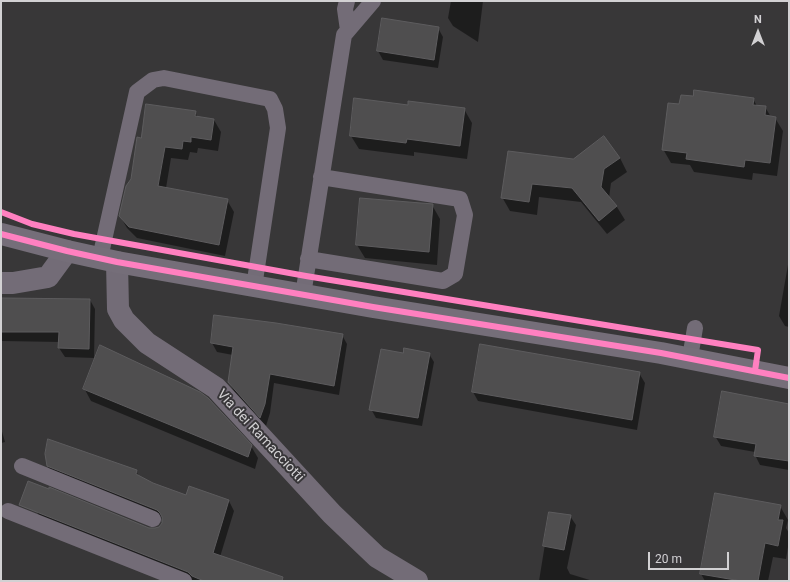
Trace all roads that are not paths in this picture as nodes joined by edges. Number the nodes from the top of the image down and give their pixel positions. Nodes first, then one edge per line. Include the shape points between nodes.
1 (347, 1) edge
2 (373, 1) edge
3 (348, 30) junction
4 (321, 177) junction
5 (1, 234) edge
6 (67, 251) junction
7 (308, 259) junction
8 (108, 260) junction
9 (1, 283) edge
10 (254, 287) junction
11 (303, 295) junction
12 (695, 328) dead end
13 (690, 358) junction
14 (789, 378) edge
15 (22, 466) dead end
16 (8, 511) dead end
17 (153, 519) dead end
18 (184, 581) edge
19 (417, 581) edge

1 - 3 lane via 345,9
2 - 3 lane
3 - 4 lane via 344,35
4 - 7 lane
4 - 7 lane via 460,199 465,215 455,274 443,281
5 - 6 street
6 - 8 street
6 - 9 street via 48,277
7 - 11 lane
8 - 10 street
8 - 10 lane via 137,92 153,80 164,78 270,99 276,109 278,128
8 - 19 street, Via dei Ramacciotti via 118,309 124,320 147,343 216,388 332,514 377,558
10 - 11 street
11 - 13 street
12 - 13 lane
13 - 14 street
15 - 17 lane
16 - 18 lane

